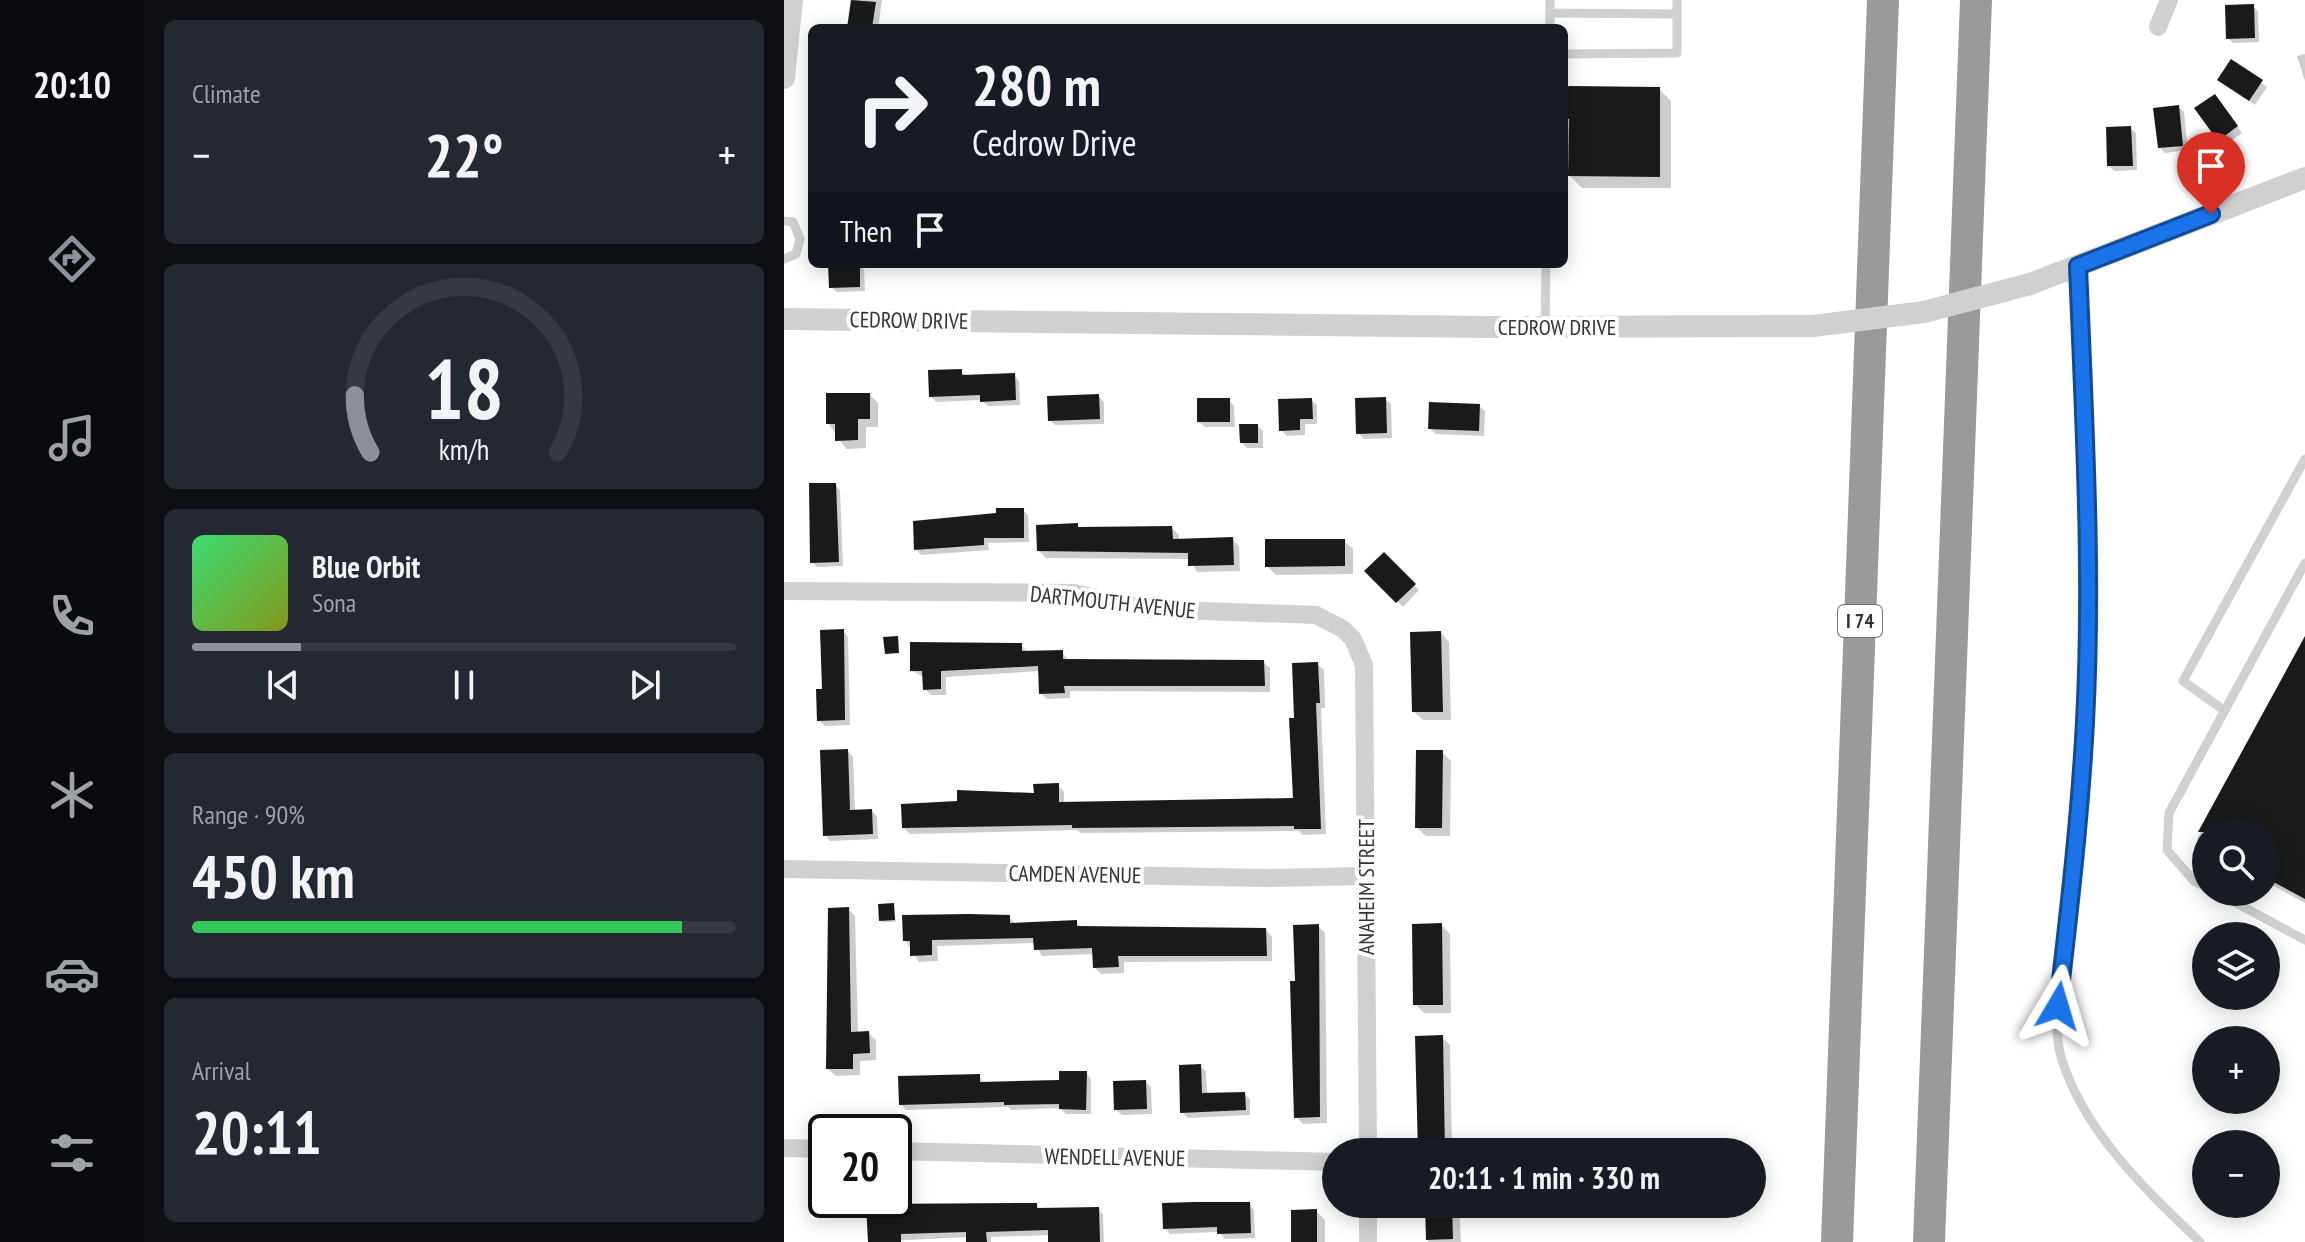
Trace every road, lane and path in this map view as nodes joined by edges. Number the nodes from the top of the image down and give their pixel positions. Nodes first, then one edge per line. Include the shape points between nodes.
1 (792, 0) edge
2 (1550, 0) edge
3 (1677, 0) edge
4 (1883, 0) edge
5 (1976, 0) edge
6 (2169, 0) edge
7 (1550, 13) junction
8 (1677, 14) junction
9 (1550, 24) edge
10 (2158, 27) dead end
11 (786, 42) edge
12 (1568, 54) edge
13 (784, 78) edge
14 (2305, 178) edge
15 (784, 221) edge
16 (784, 259) edge
17 (2078, 266) junction
18 (1546, 268) edge
19 (784, 319) edge
20 (1545, 327) junction
21 (2305, 459) edge
22 (2305, 563) edge
23 (784, 591) edge
24 (1343, 629) joint
25 (2225, 711) junction
26 (784, 869) edge
27 (1366, 876) junction
28 (2192, 879) edge
29 (2242, 906) edge
30 (2305, 940) edge
31 (1368, 1138) edge
32 (784, 1148) edge
33 (808, 1149) edge
34 (912, 1151) edge
35 (1322, 1162) edge
36 (1368, 1218) edge
37 (1368, 1242) edge
38 (1837, 1242) edge
39 (1929, 1242) edge
40 (2200, 1242) edge

1 - 11 street
2 - 7 lane
3 - 8 lane
4 - 38 highway, I 74
5 - 39 highway
6 - 10 street
7 - 8 lane
7 - 9 lane
8 - 12 lane via 1677,53
11 - 13 street
14 - 17 street, CEDROW DRIVE
15 - 16 lane via 793,222 800,239 796,254
17 - 20 street, CEDROW DRIVE, bridge via 1924,312 1813,326
17 - 40 lane via 2087,635 2076,854 2058,1006 2061,1058 2099,1131
18 - 20 lane
19 - 20 street, CEDROW DRIVE
21 - 25 lane via 2183,681
22 - 25 lane
23 - 24 street, DARTMOUTH AVENUE via 1074,593 1149,609 1316,615
24 - 27 street, ANAHEIM STREET via 1364,665
25 - 28 lane via 2169,813 2167,850
26 - 27 street, CAMDEN AVENUE
27 - 31 street, ANAHEIM STREET
29 - 30 lane
32 - 33 street
34 - 35 street, WENDELL AVENUE
36 - 37 street

